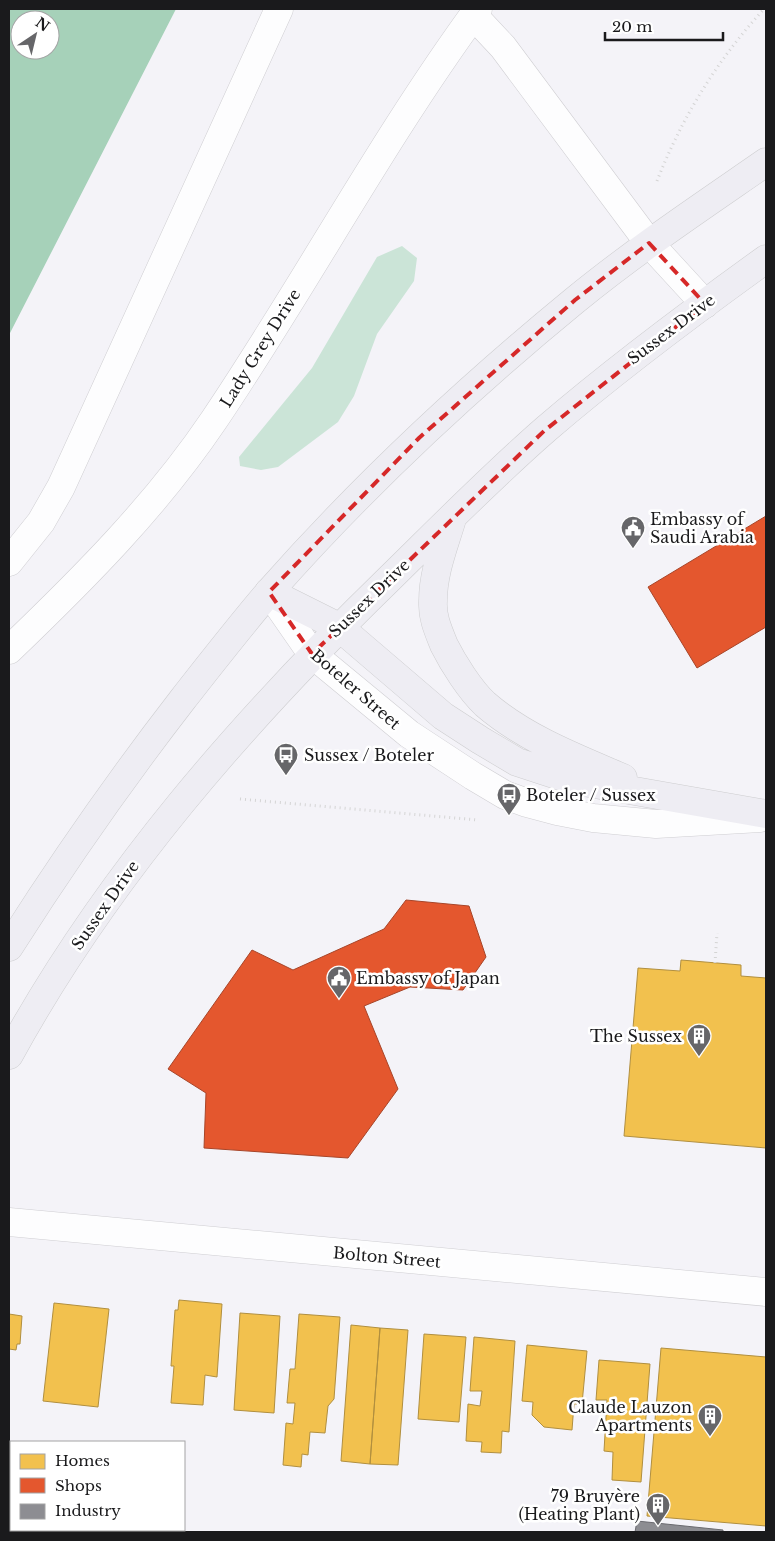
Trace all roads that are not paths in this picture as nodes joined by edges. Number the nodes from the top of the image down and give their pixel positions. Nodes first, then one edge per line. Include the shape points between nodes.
1 (279, 9) edge
2 (476, 12) edge
3 (766, 162) edge
4 (649, 243) junction
5 (766, 259) edge
6 (705, 304) junction
7 (453, 516) junction
8 (9, 562) edge
9 (269, 592) junction
10 (339, 627) junction
11 (9, 650) edge
12 (312, 654) junction
13 (666, 796) junction
14 (766, 814) edge
15 (766, 818) edge
16 (9, 947) edge
17 (9, 1055) edge
18 (9, 1222) edge
19 (766, 1292) edge

1 - 8 street via 61,487 41,522
2 - 4 street, Lady Grey Drive
2 - 11 street, Lady Grey Drive via 402,120 214,421 128,530
3 - 4 main road
4 - 6 street, Lady Grey Drive
4 - 9 main road via 516,350 419,438
5 - 6 main road, Sussex Drive
6 - 7 main road, Sussex Drive via 657,338 552,424
7 - 10 main road, Sussex Drive
7 - 13 main road via 437,568 433,602 435,624 453,664 484,703 520,729
9 - 10 main road
9 - 12 street, Boteler Street
9 - 16 main road via 100,810
10 - 12 main road, Sussex Drive
10 - 13 main road via 443,716 518,762 572,780
12 - 15 street, Boteler Street via 409,734 481,781 527,803 593,818 656,824
12 - 17 main road, Sussex Drive via 242,731 153,839 91,923
13 - 14 main road
18 - 19 street, Bolton Street

